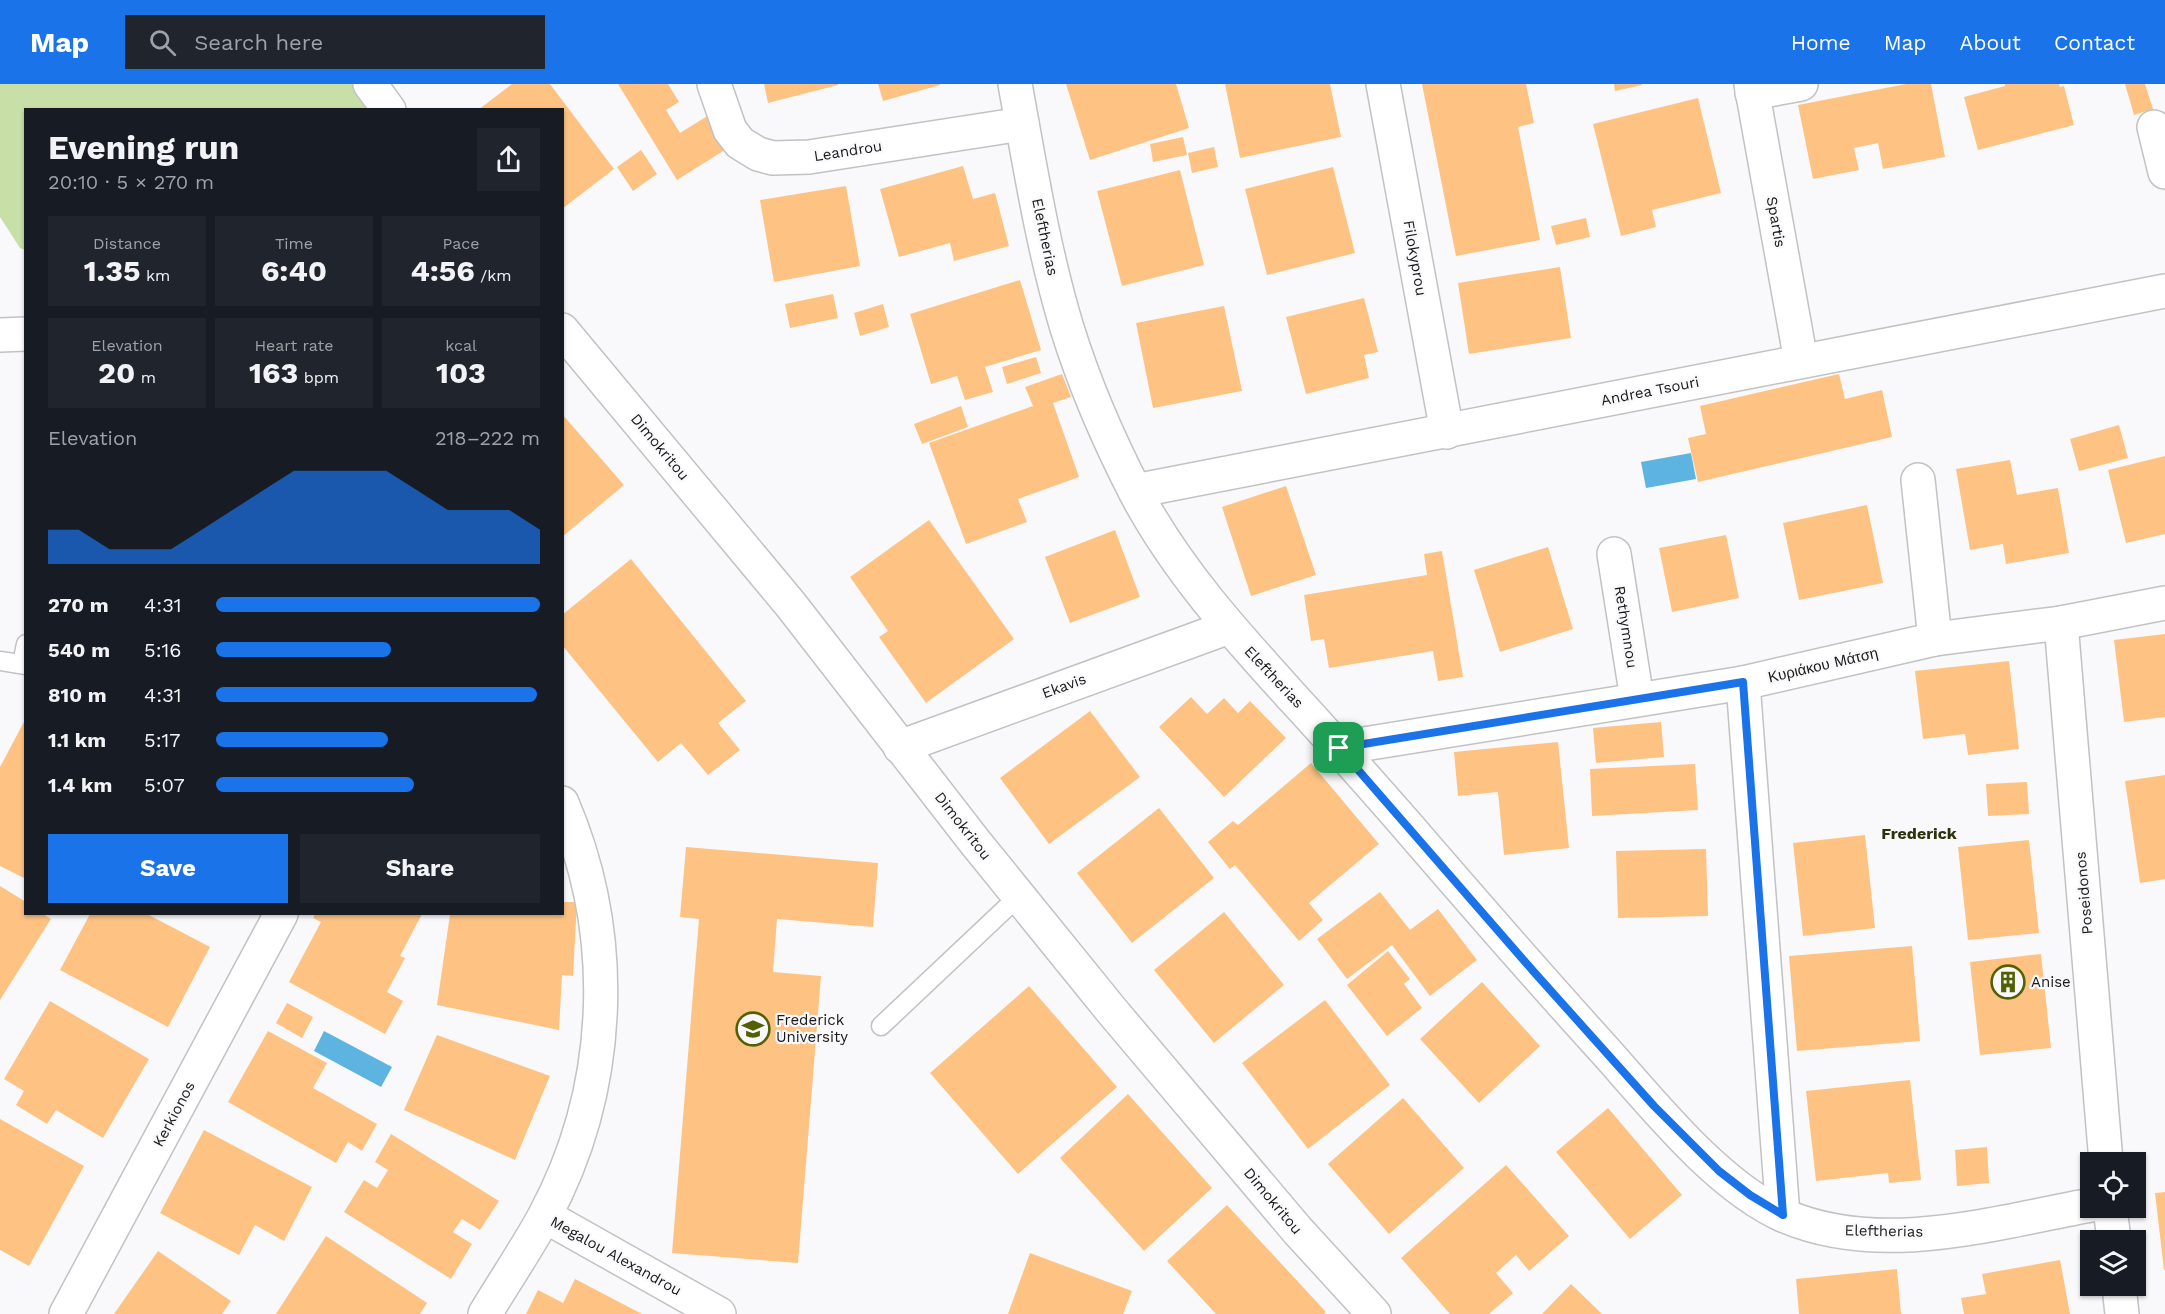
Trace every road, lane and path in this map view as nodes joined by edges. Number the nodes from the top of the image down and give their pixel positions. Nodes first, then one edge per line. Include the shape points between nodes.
1 (370, 84) edge
2 (714, 84) edge
3 (1015, 84) edge
4 (1383, 84) edge
5 (1801, 84) edge
6 (1751, 88) edge
7 (388, 108) edge
8 (1022, 124) junction
9 (2154, 127) dead end
10 (2165, 172) edge
11 (2165, 291) edge
12 (564, 332) edge
13 (24, 334) edge
14 (0, 335) edge
15 (1801, 361) junction
16 (1447, 432) junction
17 (1918, 480) dead end
18 (1135, 491) junction
19 (1614, 554) dead end
20 (2165, 603) edge
21 (2061, 623) junction
22 (1228, 627) junction
23 (1935, 639) junction
24 (0, 661) edge
25 (24, 665) edge
26 (1743, 682) junction
27 (1637, 699) junction
28 (900, 747) junction
29 (1339, 748) junction
30 (564, 808) edge
31 (1019, 896) junction
32 (280, 915) edge
33 (881, 1026) dead end
34 (2105, 1152) edge
35 (2080, 1207) edge
36 (1783, 1215) junction
37 (545, 1216) junction
38 (2120, 1296) edge
39 (66, 1314) edge
40 (485, 1314) edge
41 (719, 1314) edge
42 (1374, 1314) edge
43 (2122, 1314) edge

1 - 7 street
2 - 8 street, Leandrou via 730,130 740,143 773,158 809,157
3 - 8 street, Eleftherias
4 - 16 street, Filokyprou
5 - 6 street
6 - 15 street, Spartis
8 - 18 street, Eleftherias via 1066,326 1089,392
9 - 10 street
11 - 15 street, Andrea Tsouri
12 - 28 street, Dimokritou via 791,605
13 - 14 street
15 - 16 street, Andrea Tsouri
16 - 18 street, Andrea Tsouri
17 - 23 street
18 - 22 street, Eleftherias via 1157,532
19 - 27 street, Rethymnou
20 - 21 street, Κυριάκου Μάτση
21 - 23 street, Κυριάκου Μάτση
21 - 34 street, Poseidonos
22 - 28 street, Ekavis
22 - 29 street, Eleftherias
23 - 26 street, Κυριάκου Μάτση
24 - 25 lane
26 - 27 street, Κυριάκου Μάτση
26 - 36 street
27 - 29 street, Κυριάκου Μάτση
28 - 31 street, Dimokritou
29 - 36 street, Eleftherias via 1654,1106 1719,1171
30 - 37 street via 591,890 602,1001 599,1044 585,1114
31 - 33 lane
31 - 42 street, Dimokritou via 1298,1231
32 - 39 street, Kerkionos
35 - 36 street, Eleftherias via 1968,1227 1889,1235 1819,1227
37 - 40 street
37 - 41 street, Megalou Alexandrou
38 - 43 street

